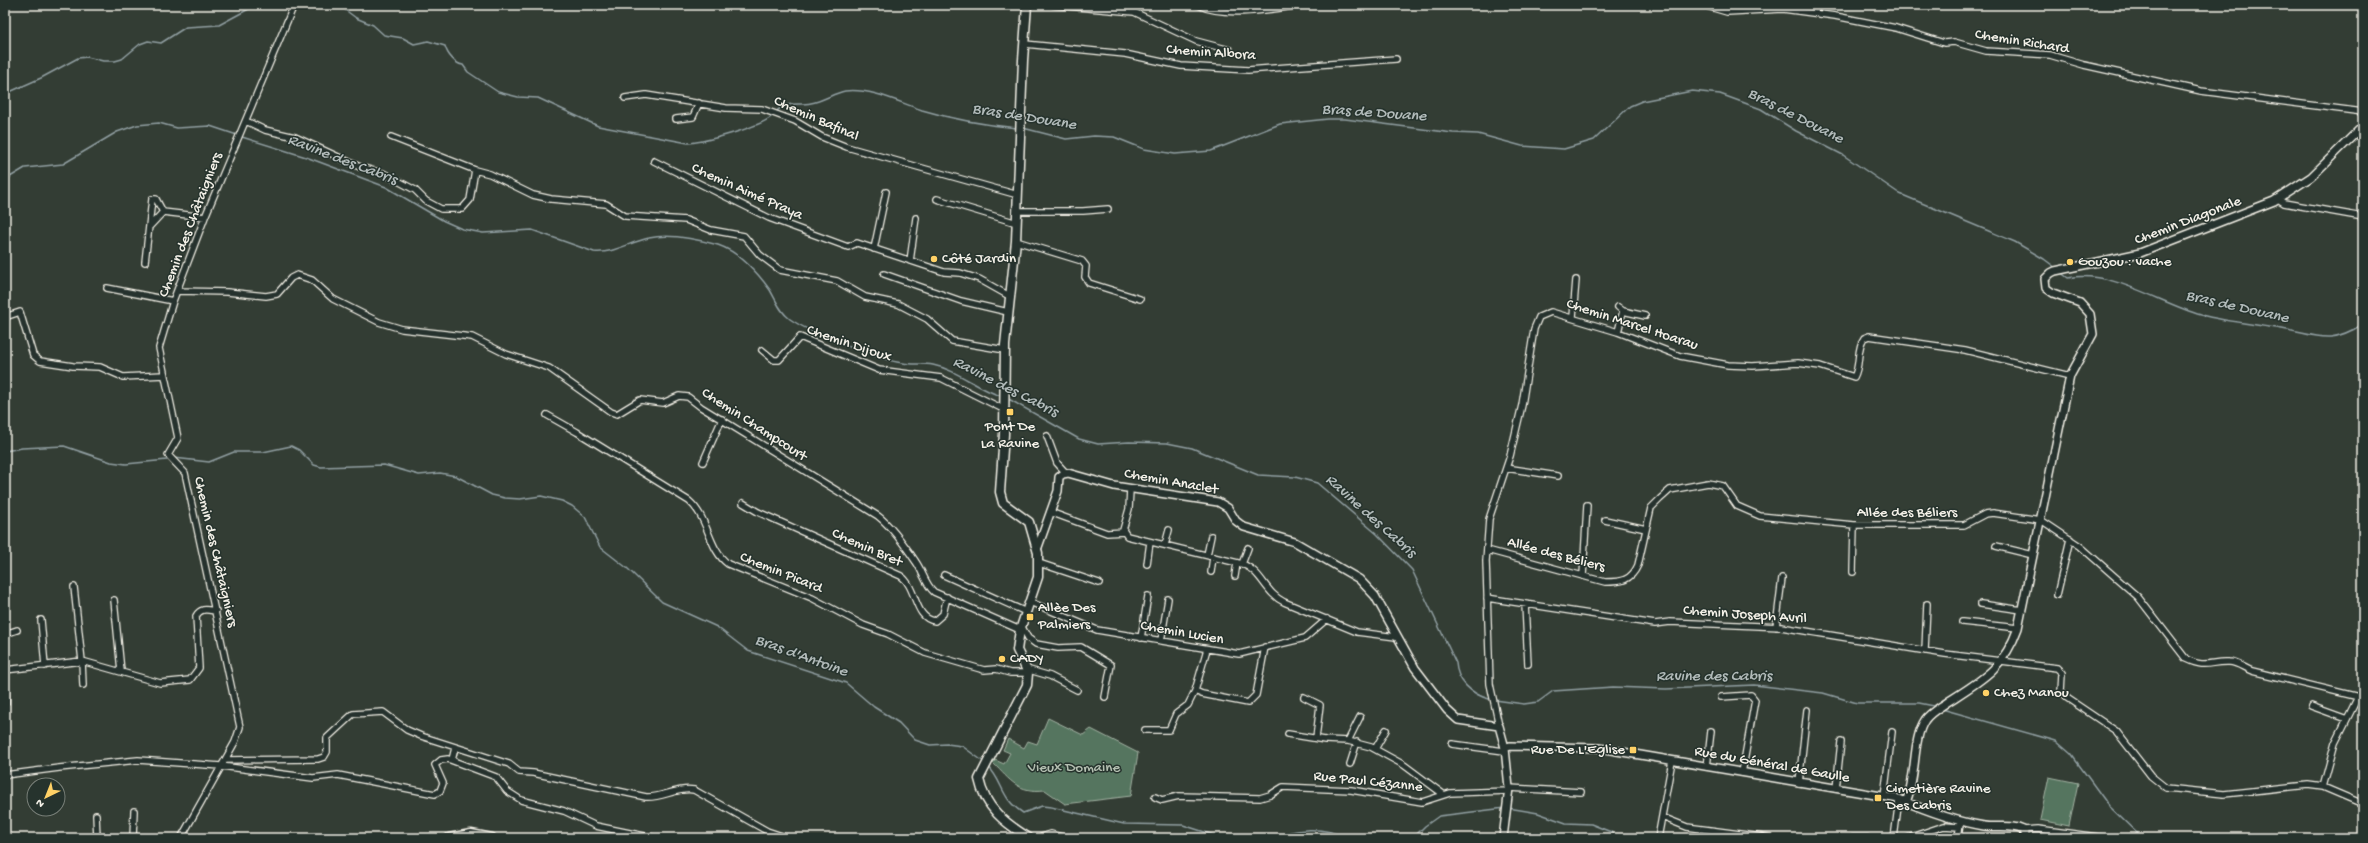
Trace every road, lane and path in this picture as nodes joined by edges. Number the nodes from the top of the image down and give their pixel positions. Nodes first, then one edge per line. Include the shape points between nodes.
1 (294, 5) edge
2 (1028, 5) edge
3 (1054, 5) edge
4 (1198, 5) edge
5 (1301, 5) edge
6 (1703, 5) edge
7 (1024, 44) junction
8 (1230, 50) dead end
9 (1396, 59) dead end
10 (625, 98) dead end
11 (699, 103) junction
12 (2363, 112) edge
13 (676, 119) dead end
14 (246, 121) junction
15 (2363, 126) edge
16 (2360, 133) edge
17 (391, 137) dead end
18 (654, 161) dead end
19 (475, 170) junction
20 (886, 192) dead end
21 (1018, 195) junction
22 (2278, 198) junction
23 (937, 199) dead end
24 (1108, 209) dead end
25 (1017, 211) junction
26 (163, 212) junction
27 (205, 217) junction
28 (2363, 217) edge
29 (916, 218) dead end
30 (1016, 223) junction
31 (149, 227) junction
32 (1016, 241) junction
33 (874, 249) junction
34 (910, 261) junction
35 (145, 262) dead end
36 (884, 274) dead end
37 (1576, 280) dead end
38 (107, 288) dead end
39 (178, 291) junction
40 (1011, 297) junction
41 (1140, 300) dead end
42 (174, 301) junction
43 (1618, 307) dead end
44 (1623, 311) junction
45 (1008, 312) junction
46 (1645, 316) dead end
47 (5, 317) edge
48 (1573, 317) junction
49 (1618, 332) junction
50 (762, 350) dead end
51 (1005, 350) junction
52 (164, 374) junction
53 (2070, 376) junction
54 (1005, 408) junction
55 (547, 415) dead end
56 (722, 419) junction
57 (1047, 436) dead end
58 (703, 462) dead end
59 (1506, 468) junction
60 (1066, 473) junction
61 (1558, 476) dead end
62 (1130, 488) junction
63 (743, 503) dead end
64 (1587, 505) dead end
65 (1050, 512) junction
66 (1605, 520) dead end
67 (2041, 520) junction
68 (1854, 525) junction
69 (1646, 529) junction
70 (1169, 530) dead end
71 (1124, 532) junction
72 (1211, 536) dead end
73 (2070, 539) junction
74 (1150, 542) junction
75 (1165, 545) junction
76 (1996, 546) dead end
77 (1038, 548) junction
78 (1248, 548) dead end
79 (1487, 550) junction
80 (1207, 555) junction
81 (2033, 555) junction
82 (1213, 557) junction
83 (1039, 563) junction
84 (1239, 563) junction
85 (1146, 564) dead end
86 (1211, 572) dead end
87 (1853, 572) dead end
88 (944, 575) dead end
89 (1235, 576) dead end
90 (1583, 576) junction
91 (1782, 578) dead end
92 (1099, 583) dead end
93 (74, 587) dead end
94 (2057, 595) dead end
95 (1148, 596) dead end
96 (947, 597) junction
97 (1487, 598) junction
98 (1168, 599) dead end
99 (114, 600) dead end
100 (1030, 602) junction
101 (1525, 604) junction
102 (1928, 604) dead end
103 (1981, 604) dead end
104 (2022, 610) junction
105 (216, 611) junction
106 (1026, 612) junction
107 (1327, 619) junction
108 (41, 620) dead end
109 (1962, 622) dead end
110 (1776, 626) junction
111 (1021, 628) junction
112 (2018, 628) junction
113 (17, 630) dead end
114 (5, 634) edge
115 (1396, 636) junction
116 (1141, 638) junction
117 (1162, 641) junction
118 (1265, 647) junction
119 (1207, 649) junction
120 (1925, 651) junction
121 (82, 661) junction
122 (2001, 662) junction
123 (1528, 664) dead end
124 (45, 666) junction
125 (5, 670) edge
126 (1027, 671) junction
127 (120, 672) junction
128 (5, 680) edge
129 (83, 685) dead end
130 (1077, 690) dead end
131 (1195, 691) junction
132 (1105, 697) dead end
133 (1304, 697) dead end
134 (1721, 697) dead end
135 (2361, 698) edge
136 (6, 702) edge
137 (2311, 706) dead end
138 (1807, 710) dead end
139 (1360, 718) dead end
140 (2347, 719) junction
141 (1499, 726) junction
142 (1146, 730) dead end
143 (1386, 730) dead end
144 (1712, 731) dead end
145 (1892, 732) dead end
146 (1288, 734) dead end
147 (1316, 738) junction
148 (1348, 741) junction
149 (1357, 742) junction
150 (1841, 742) dead end
151 (1452, 744) dead end
152 (455, 748) junction
153 (1375, 749) junction
154 (1504, 750) junction
155 (225, 760) junction
156 (452, 760) junction
157 (1672, 761) junction
158 (1350, 764) dead end
159 (221, 766) junction
160 (1707, 767) junction
161 (1742, 773) junction
162 (5, 776) edge
163 (1799, 783) junction
164 (2323, 787) junction
165 (1836, 789) junction
166 (1509, 790) junction
167 (1581, 792) dead end
168 (1443, 794) junction
169 (1155, 797) dead end
170 (1884, 797) junction
171 (1902, 801) junction
172 (2363, 804) edge
173 (134, 811) dead end
174 (96, 815) dead end
175 (1662, 817) junction
176 (1960, 824) junction
177 (2024, 834) edge
178 (97, 838) edge
179 (133, 838) edge
180 (181, 838) edge
181 (449, 838) edge
182 (492, 838) edge
183 (654, 838) edge
184 (788, 838) edge
185 (1029, 838) edge
186 (1038, 838) edge
187 (1066, 838) edge
188 (1503, 838) edge
189 (1658, 838) edge
190 (1770, 838) edge
191 (1853, 838) edge
192 (1867, 838) edge
193 (1894, 838) edge
194 (1908, 838) edge
195 (1958, 838) edge
196 (2105, 838) edge

1 - 14 street, Chemin des Châtaigniers via 266,67
2 - 7 main road
3 - 8 street via 1134,12 1196,41
4 - 5 street via 1216,11 1231,11
6 - 12 street, Chemin Richard via 1727,12 1783,9 1835,16 1896,28 1944,43 1954,42 1986,51 2050,55 2201,91
7 - 9 street, Chemin Albora via 1125,54 1181,66 1248,70
7 - 21 main road
10 - 11 street, Chemin Bafinal via 646,95
11 - 13 street via 693,117
11 - 21 street, Chemin Bafinal via 771,111 847,148
14 - 19 street via 265,130 295,136 360,167 383,173 415,190 426,201 441,209 462,209 470,200
14 - 27 street, Chemin des Châtaigniers
15 - 16 street, Chemin Diagonale
16 - 22 street, Chemin Diagonale via 2311,177
17 - 19 street
18 - 33 street, Chemin Aimé Praya via 769,218 848,247 857,243
19 - 51 street via 490,174 533,195 606,204 625,216 686,220 711,230 744,236 760,255 780,270 837,281 865,297 898,304 927,319 952,341
20 - 33 street
21 - 25 main road
22 - 28 street via 2284,203
22 - 53 street, Chemin Diagonale via 2149,250 2051,272 2045,279 2046,288 2080,303 2090,314 2093,334
23 - 30 street
24 - 25 street
25 - 30 main road
26 - 27 street
26 - 31 street
26 - 31 street via 156,199 152,199
27 - 39 street, Chemin des Châtaigniers
29 - 34 street
30 - 32 main road
31 - 35 street
32 - 40 main road
32 - 41 street via 1082,260 1086,266 1085,277 1089,282
33 - 34 street, Chemin Aimé Praya
34 - 40 street, Chemin Aimé Praya via 944,272 960,273 979,279
36 - 45 street via 961,301
37 - 48 street
38 - 42 street
39 - 42 street, Chemin des Châtaigniers
39 - 56 street, Chemin Champcourt via 266,296 277,294 291,278 303,277 312,280 333,299 379,322 402,329 472,337 506,354 549,368 611,412 621,413 640,400 663,403 684,396
40 - 45 main road
42 - 52 street, Chemin des Châtaigniers via 159,348
43 - 44 street
44 - 46 street
44 - 49 street
45 - 51 main road
47 - 52 street via 20,312 33,355 40,361 100,367 123,377
48 - 49 street, Chemin Marcel Hoarau
48 - 59 street, Chemin Marcel Hoarau via 1551,312 1539,317 1534,329 1522,405
49 - 53 street, Chemin Marcel Hoarau via 1680,356 1728,365 1753,366 1798,362 1854,377 1861,344 1864,338 1869,336 1965,350
50 - 54 street, Chemin Dijoux via 774,360 779,360 800,337 879,370 941,378
51 - 54 main road
52 - 105 street, Chemin des Châtaigniers via 178,438 168,455 185,473
53 - 67 street, Chemin Diagonale
54 - 77 main road via 1001,498 1006,505 1029,522
55 - 126 street, Chemin Picard via 689,501 700,515 720,557 728,564 812,598 863,625 925,652 984,670 996,669 1010,673
56 - 58 street
56 - 96 street, Chemin Champcourt via 878,516 893,530 917,564 930,589
57 - 60 street via 1056,463
59 - 61 street
59 - 79 street, Chemin Marcel Hoarau via 1490,519
60 - 62 street, Chemin Anaclet
60 - 65 street via 1059,477 1058,491
62 - 71 street
62 - 115 street, Chemin Anaclet via 1218,502 1228,508 1236,521 1244,527 1287,538 1307,548 1368,587 1381,605
63 - 96 street, Chemin Bret via 901,576 910,585 920,610 928,619 935,621 940,618
64 - 90 street
65 - 71 street via 1107,533
65 - 77 street
66 - 69 street
67 - 68 street, Allée des Béliers via 1993,513 1985,514 1964,525
67 - 73 street, Allée des Béliers
67 - 81 street, Chemin Diagonale
68 - 69 street, Allée des Béliers via 1760,516 1737,506 1723,486 1708,483 1670,490 1651,508
68 - 87 street
69 - 90 street, Allée des Béliers via 1638,565 1630,578 1619,582 1605,582
70 - 75 street
71 - 74 street via 1131,537
72 - 80 street
73 - 94 street
73 - 135 street, Allée des Béliers via 2138,597 2186,659 2208,665 2236,663 2252,671
74 - 75 street
74 - 85 street
75 - 80 street
76 - 81 street
77 - 83 main road
78 - 84 street
79 - 90 street, Allée des Béliers
79 - 97 street, Chemin Marcel Hoarau
80 - 82 street
81 - 104 street, Chemin Diagonale
82 - 84 street
82 - 86 street
83 - 92 street
83 - 100 main road via 1038,577
84 - 89 street
84 - 107 street via 1255,571 1269,591 1279,599
88 - 106 street
91 - 110 street
93 - 121 street
95 - 116 street
96 - 111 street, Chemin Champcourt
97 - 101 street, Chemin Joseph Avril
97 - 141 street, Chemin Marcel Hoarau via 1492,698
98 - 117 street
99 - 127 street
100 - 106 main road
100 - 116 street, Chemin Lucien via 1090,627
101 - 110 street, Chemin Joseph Avril via 1655,624 1670,622
101 - 123 street
102 - 120 street
103 - 104 street
104 - 112 street, Chemin Diagonale
105 - 127 street via 204,609 196,616 199,668 190,680 160,683
105 - 155 street, Chemin des Châtaigniers via 240,727
106 - 111 main road
107 - 115 street via 1357,632
107 - 118 street, Chemin Lucien via 1305,638
108 - 124 street
109 - 112 street
110 - 120 street, Chemin Joseph Avril
111 - 126 main road via 1017,650
111 - 132 street via 1036,644 1058,648 1081,647 1111,665
112 - 122 street, Chemin Diagonale
113 - 114 street
115 - 141 street, Chemin Anaclet via 1415,668 1454,717 1464,722
116 - 117 street, Chemin Lucien
117 - 119 street, Chemin Lucien
118 - 119 street, Chemin Lucien via 1239,654
118 - 131 street via 1256,695 1248,703
119 - 131 street
120 - 122 street, Chemin Joseph Avril
121 - 124 street
121 - 127 street
121 - 129 street
122 - 164 street, Chemin Joseph Avril via 2060,670 2061,692 2116,731 2151,776 2166,788 2224,794 2294,785
122 - 171 street, Chemin Diagonale via 1986,676 1925,719 1919,735 1912,786
124 - 125 street
126 - 130 street, Chemin Picard via 1050,676
126 - 185 main road via 1027,685 979,779 994,812 1005,823
128 - 136 street
131 - 142 street via 1188,705 1176,714 1168,730
133 - 147 street via 1320,705
134 - 161 street via 1751,695 1755,700
135 - 140 street
137 - 140 street
138 - 163 street
139 - 148 street
140 - 164 street via 2335,743
141 - 154 street
143 - 153 street
144 - 160 street
145 - 170 street
146 - 147 street
147 - 148 street
148 - 149 street
149 - 153 street
149 - 158 street
150 - 165 street
151 - 154 street
152 - 155 street via 407,730 382,712 372,712 354,714 346,719 327,738 324,757 318,759
152 - 156 street
152 - 184 street via 509,764 519,772 646,797 659,797 686,788 694,790 767,831
153 - 168 street via 1404,765
154 - 157 street, Rue du Général de Gaulle via 1510,746 1599,748
154 - 166 street
155 - 159 street, Chemin des Châtaigniers
156 - 159 street via 441,760 435,766 443,783 440,792 435,794 338,775 313,778
156 - 183 street via 496,777 507,791 521,800 564,811 596,826
157 - 160 street, Rue du Général de Gaulle
157 - 175 street
159 - 162 street via 138,760
159 - 180 street, Chemin des Châtaigniers
160 - 161 street, Rue du Général de Gaulle
161 - 163 street, Rue du Général de Gaulle
163 - 165 street, Rue du Général de Gaulle
164 - 172 street
165 - 170 street, Rue du Général de Gaulle
166 - 167 street, Rue Paul Cézanne
166 - 168 street, Rue Paul Cézanne
166 - 188 street
168 - 169 street, Rue Paul Cézanne via 1422,802 1351,790 1283,787 1260,798 1180,796 1162,800
170 - 171 street, Rue du Général de Gaulle
171 - 176 street, Rue du Général de Gaulle
171 - 193 street
173 - 179 street
174 - 178 street
175 - 189 street
175 - 190 street via 1687,827
176 - 177 street, Rue du Général de Gaulle via 2014,827
176 - 194 street via 1944,826
176 - 195 street
177 - 196 street via 2038,829
181 - 182 main road via 471,834
186 - 187 street via 1051,834
191 - 192 street

